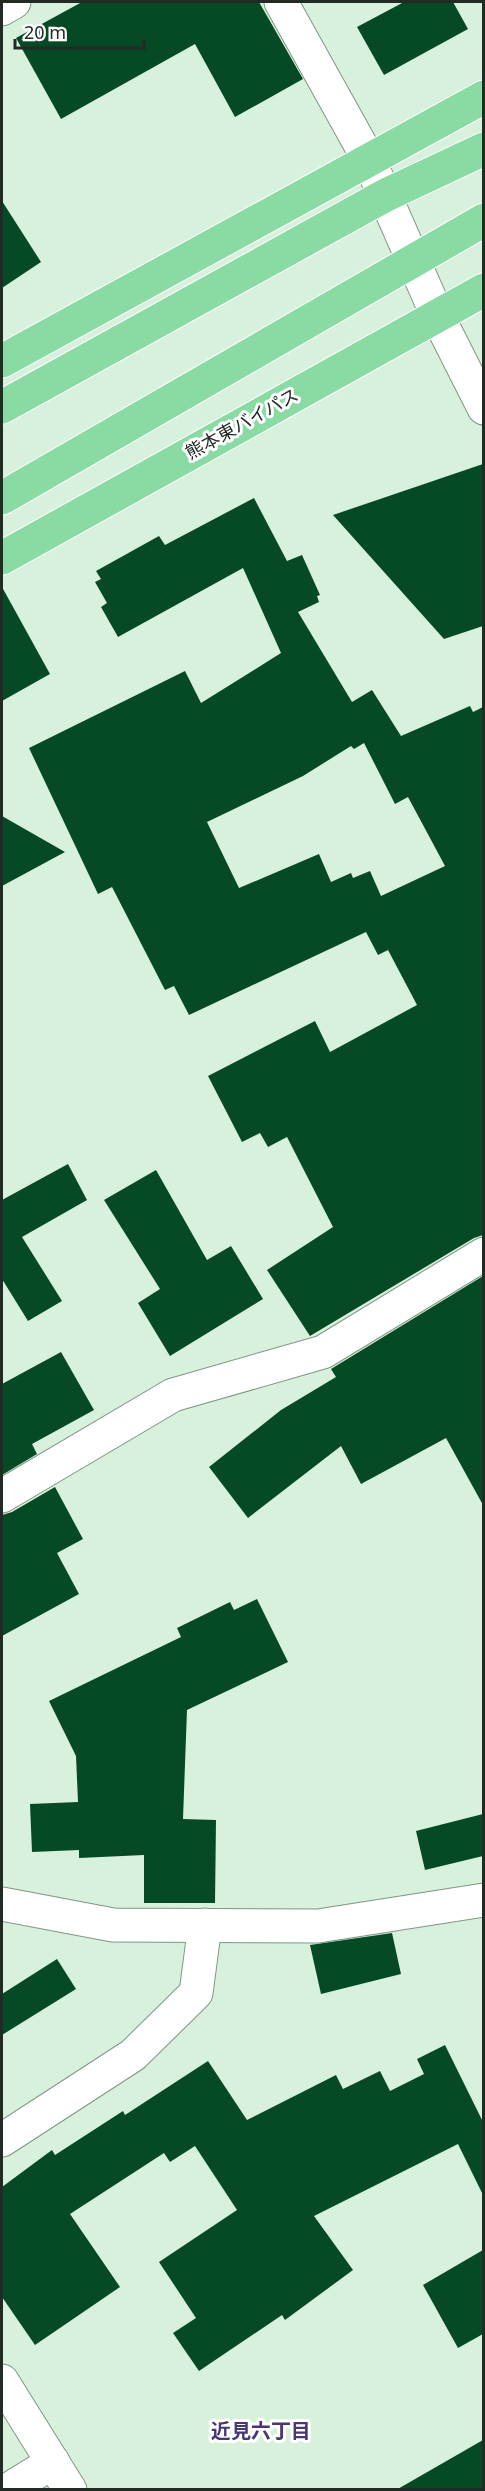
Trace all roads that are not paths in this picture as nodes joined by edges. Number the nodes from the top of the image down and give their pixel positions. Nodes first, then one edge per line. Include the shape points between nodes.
1 (14, 2) edge
2 (281, 2) edge
3 (2, 9) edge
4 (483, 96) edge
5 (483, 149) edge
6 (369, 159) junction
7 (386, 195) junction
8 (483, 220) edge
9 (415, 259) junction
10 (483, 290) edge
11 (438, 317) junction
12 (2, 361) edge
13 (2, 407) edge
14 (483, 408) edge
15 (2, 498) edge
16 (2, 558) edge
17 (483, 1254) edge
18 (2, 1496) edge
19 (483, 1900) edge
20 (2, 1904) edge
21 (205, 1925) junction
22 (2, 2140) edge
23 (2, 2381) edge
24 (53, 2462) junction
25 (8, 2490) edge
26 (70, 2490) edge

1 - 3 street
2 - 6 street
4 - 6 highway
5 - 7 highway
6 - 7 street
6 - 12 highway
7 - 9 street
7 - 13 highway
8 - 9 highway
9 - 11 street
9 - 15 highway
10 - 11 highway, 熊本東バイパス
11 - 14 street
11 - 16 highway, 熊本東バイパス
17 - 18 street via 323,1352 173,1395
19 - 21 street via 318,1926
20 - 21 street via 113,1925
21 - 22 street via 196,1993 133,2055
23 - 24 street
24 - 25 street
24 - 26 street

